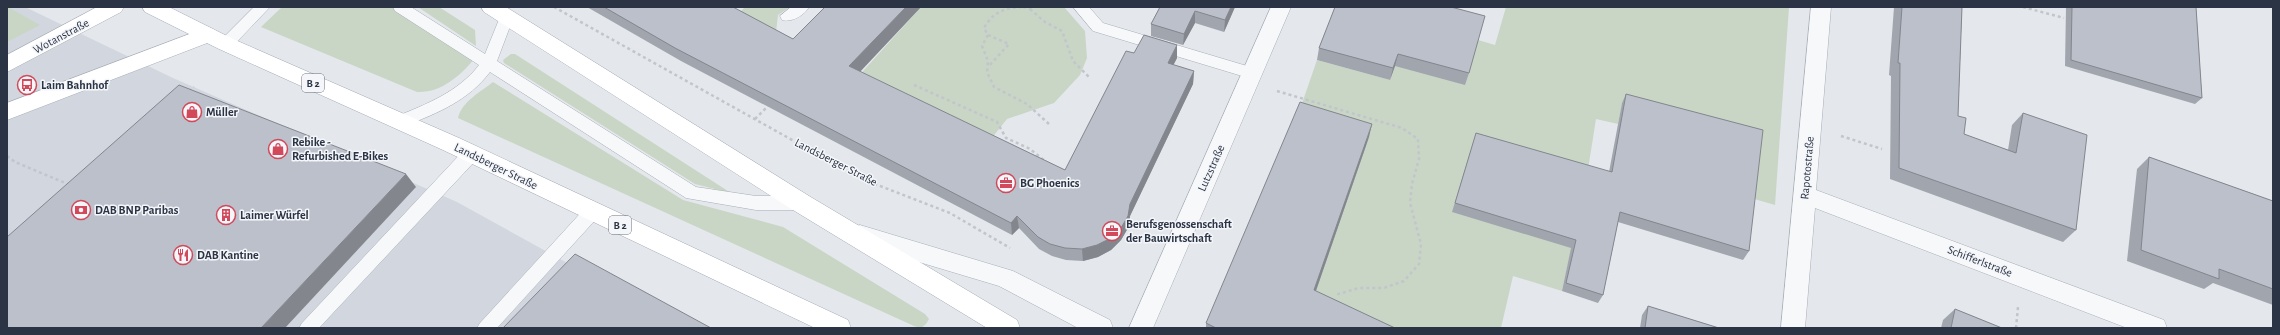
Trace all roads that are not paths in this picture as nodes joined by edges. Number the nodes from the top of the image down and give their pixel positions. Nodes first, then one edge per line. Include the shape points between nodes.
1 (114, 7) edge
2 (152, 7) edge
3 (262, 7) edge
4 (400, 7) edge
5 (802, 7) edge
6 (1080, 7) edge
7 (1281, 7) edge
8 (1821, 7) edge
9 (499, 12) edge
10 (787, 16) dead end
11 (217, 39) junction
12 (488, 63) junction
13 (7, 64) edge
14 (1250, 78) junction
15 (7, 112) edge
16 (401, 121) junction
17 (471, 154) junction
18 (1804, 195) junction
19 (801, 203) junction
20 (592, 212) junction
21 (851, 232) junction
22 (996, 325) edge
23 (308, 328) edge
24 (486, 328) edge
25 (839, 328) edge
26 (1101, 328) edge
27 (1141, 328) edge
28 (1792, 328) edge
29 (2156, 328) edge

1 - 13 main road, Wotanstraße
2 - 11 main road, Landsberger Straße / B 2
3 - 11 lane
4 - 12 lane
5 - 10 lane
6 - 14 lane via 1098,27
7 - 14 street, Lutzstraße
8 - 18 street, Rapotostraße
9 - 12 lane
9 - 19 main road
11 - 15 main road
11 - 16 main road, Landsberger Straße / B 2
12 - 16 lane via 462,92 431,109
12 - 19 lane via 692,193 756,203
14 - 27 street, Lutzstraße
16 - 17 main road, Landsberger Straße / B 2
17 - 20 main road, Landsberger Straße / B 2
17 - 23 lane
18 - 28 street, Rapotostraße
18 - 29 street, Schifferlstraße
19 - 21 main road
20 - 24 lane
20 - 25 main road, Landsberger Straße / B 2
21 - 22 main road
21 - 26 street via 1005,278

